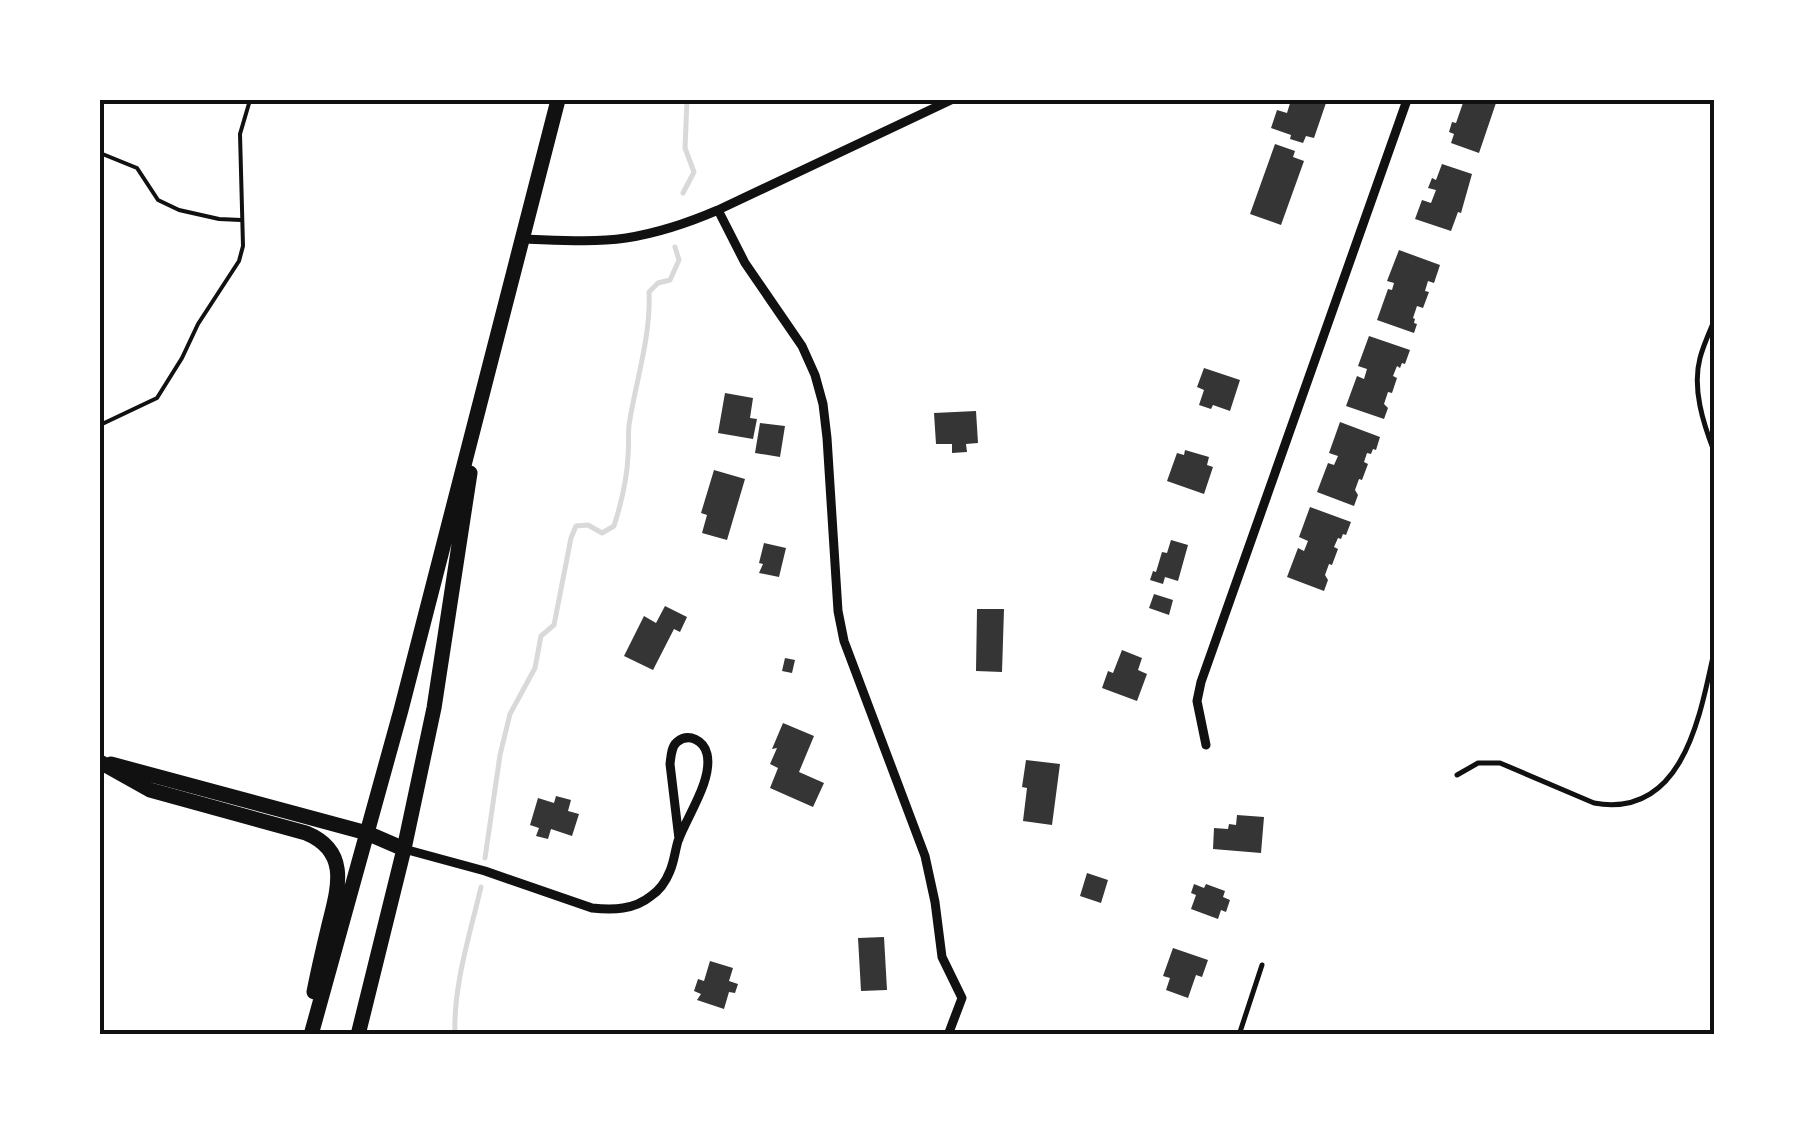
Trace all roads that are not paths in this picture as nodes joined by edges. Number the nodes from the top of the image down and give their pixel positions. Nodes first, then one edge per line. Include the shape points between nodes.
1 (558, 100) edge
2 (952, 100) edge
3 (1407, 100) edge
4 (718, 210) junction
5 (521, 239) junction
6 (1714, 322) edge
7 (482, 400) junction
8 (1714, 451) edge
9 (1714, 652) edge
10 (1206, 745) dead end
11 (100, 762) edge
12 (1457, 775) dead end
13 (368, 833) junction
14 (679, 839) junction
15 (404, 849) junction
16 (1262, 964) dead end
17 (308, 1035) edge
18 (358, 1035) edge
19 (948, 1035) edge
20 (1239, 1035) edge

1 - 5 main road
2 - 4 street
3 - 10 street via 1201,682 1197,701
4 - 5 street via 624,238
4 - 19 street via 815,375 828,438 844,641 924,856 942,957 962,998
5 - 7 main road
6 - 8 lane via 1700,355 1697,389
7 - 13 main road
7 - 15 main road via 434,708
9 - 12 lane via 1690,743 1661,786 1644,798 1594,803 1500,764 1478,763
11 - 13 main road
11 - 17 main road via 150,790 306,833 327,845 338,890
13 - 15 main road
13 - 17 main road
14 - 14 street via 708,762 706,748 694,738 677,742 671,752
14 - 15 street via 662,886 640,903 610,910
15 - 18 main road
16 - 20 lane

